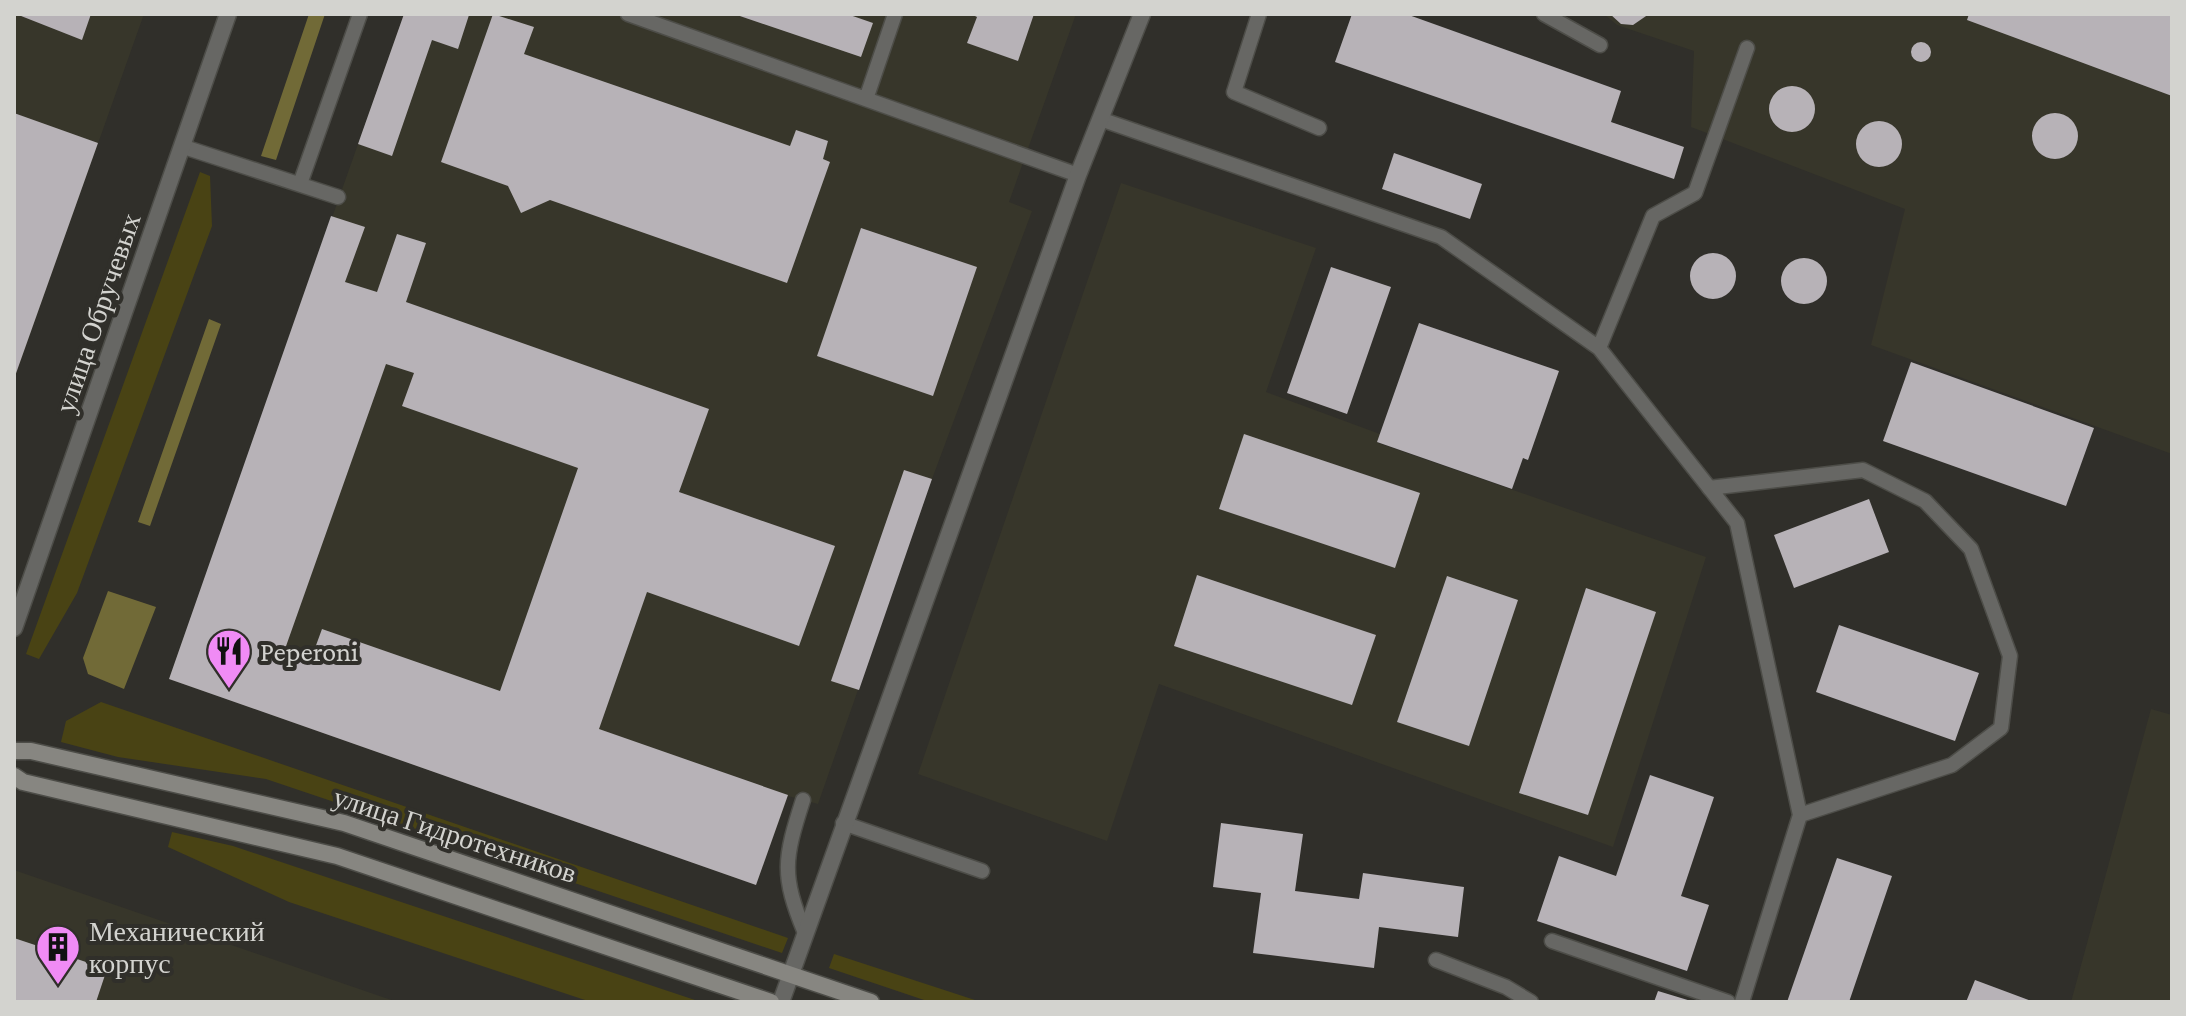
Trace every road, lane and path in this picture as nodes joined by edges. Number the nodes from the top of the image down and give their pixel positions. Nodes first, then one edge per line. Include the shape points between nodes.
1 (228, 14) edge
2 (360, 14) edge
3 (628, 14) edge
4 (895, 14) edge
5 (1142, 14) edge
6 (1259, 14) edge
7 (1544, 14) edge
8 (1600, 45) dead end
9 (1747, 48) dead end
10 (866, 99) junction
11 (1103, 120) junction
12 (1319, 128) dead end
13 (184, 147) junction
14 (1078, 175) junction
15 (300, 184) junction
16 (338, 197) dead end
17 (1599, 348) junction
18 (1709, 488) junction
19 (14, 628) edge
20 (14, 751) edge
21 (14, 776) edge
22 (803, 800) dead end
23 (1800, 815) junction
24 (843, 823) junction
25 (982, 871) dead end
26 (805, 933) junction
27 (1552, 941) dead end
28 (1436, 960) dead end
29 (791, 975) junction
30 (771, 1002) edge
31 (781, 1002) edge
32 (871, 1002) edge
33 (1531, 1002) edge
34 (1728, 1002) edge
35 (1742, 1002) edge

1 - 13 street, улица Обручевых
2 - 15 lane
3 - 10 lane
4 - 10 lane
5 - 11 street
6 - 12 lane via 1234,92
7 - 8 lane
9 - 17 lane via 1695,193 1653,216
10 - 14 lane
11 - 14 street
11 - 17 lane via 1441,237
13 - 15 lane
13 - 19 street, улица Обручевых
14 - 24 street
15 - 16 lane
17 - 18 lane
18 - 23 lane via 1737,523
18 - 23 lane via 1863,470 1925,501 1971,549 2010,656 2001,728 1952,765
20 - 29 street, улица Гидротехников via 344,823
21 - 30 street, улица Гидротехников via 337,856
22 - 26 lane via 786,852 789,895
23 - 35 lane
24 - 25 lane
24 - 26 street
26 - 29 street
27 - 34 lane
28 - 33 lane
29 - 31 street
29 - 32 street, улица Гидротехников

